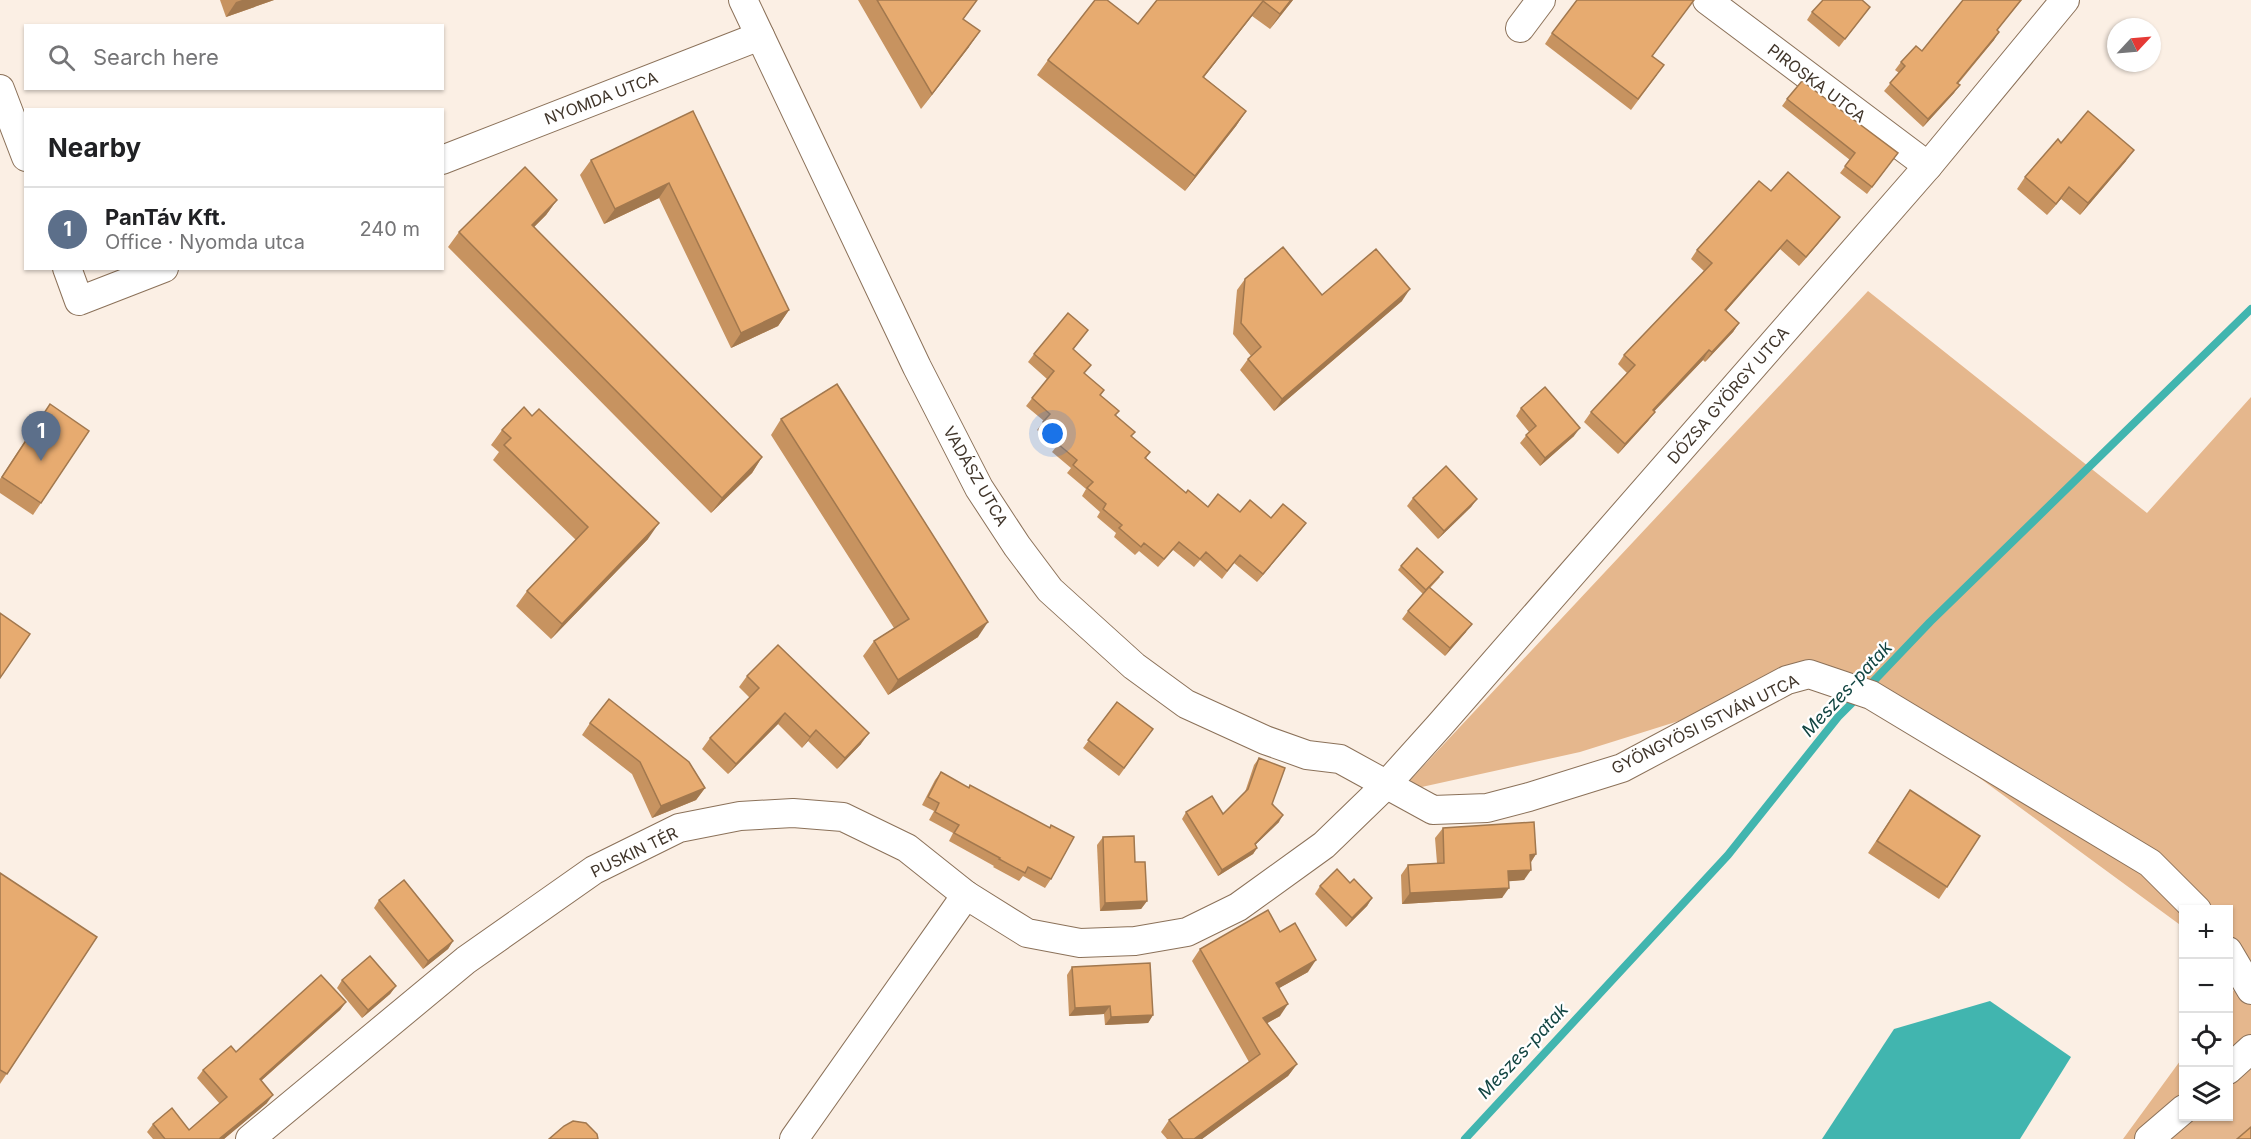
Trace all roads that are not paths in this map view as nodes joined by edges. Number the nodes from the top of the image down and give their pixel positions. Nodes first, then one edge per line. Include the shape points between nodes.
1 (743, 0) edge
2 (1541, 0) edge
3 (1707, 0) edge
4 (2065, 0) edge
5 (1520, 28) dead end
6 (760, 36) junction
7 (0, 89) edge
8 (24, 152) edge
9 (444, 159) edge
10 (1928, 166) junction
11 (68, 270) edge
12 (159, 270) edge
13 (1386, 785) junction
14 (966, 895) junction
15 (2193, 905) edge
16 (2233, 958) edge
17 (2251, 990) edge
18 (2251, 1049) edge
19 (2232, 1067) edge
20 (2179, 1114) edge
21 (250, 1139) edge
22 (794, 1139) edge
23 (2149, 1139) edge

1 - 6 street, VADÁSZ UTCA
2 - 5 street
3 - 10 street, PIROSKA UTCA
4 - 10 street, DÓZSA GYÖRGY UTCA
6 - 9 street, NYOMDA UTCA
6 - 13 street, VADÁSZ UTCA via 916,367 979,488 1050,590 1134,666 1186,704 1265,740 1307,755 1340,759
7 - 8 street
10 - 13 street, DÓZSA GYÖRGY UTCA
11 - 12 street via 79,301
13 - 14 street via 1324,845 1238,907 1187,932 1135,941 1080,943 1027,933
13 - 15 street, GYÖNGYÖSI ISTVÁN UTCA via 1433,810 1487,808 1529,797 1622,768 1787,680 1809,674 1860,690 2150,863
14 - 21 street, PUSKIN TÉR via 907,848 843,817 793,813 740,816 679,828 594,870 466,960
14 - 22 street
16 - 17 street
18 - 19 street
20 - 23 street

